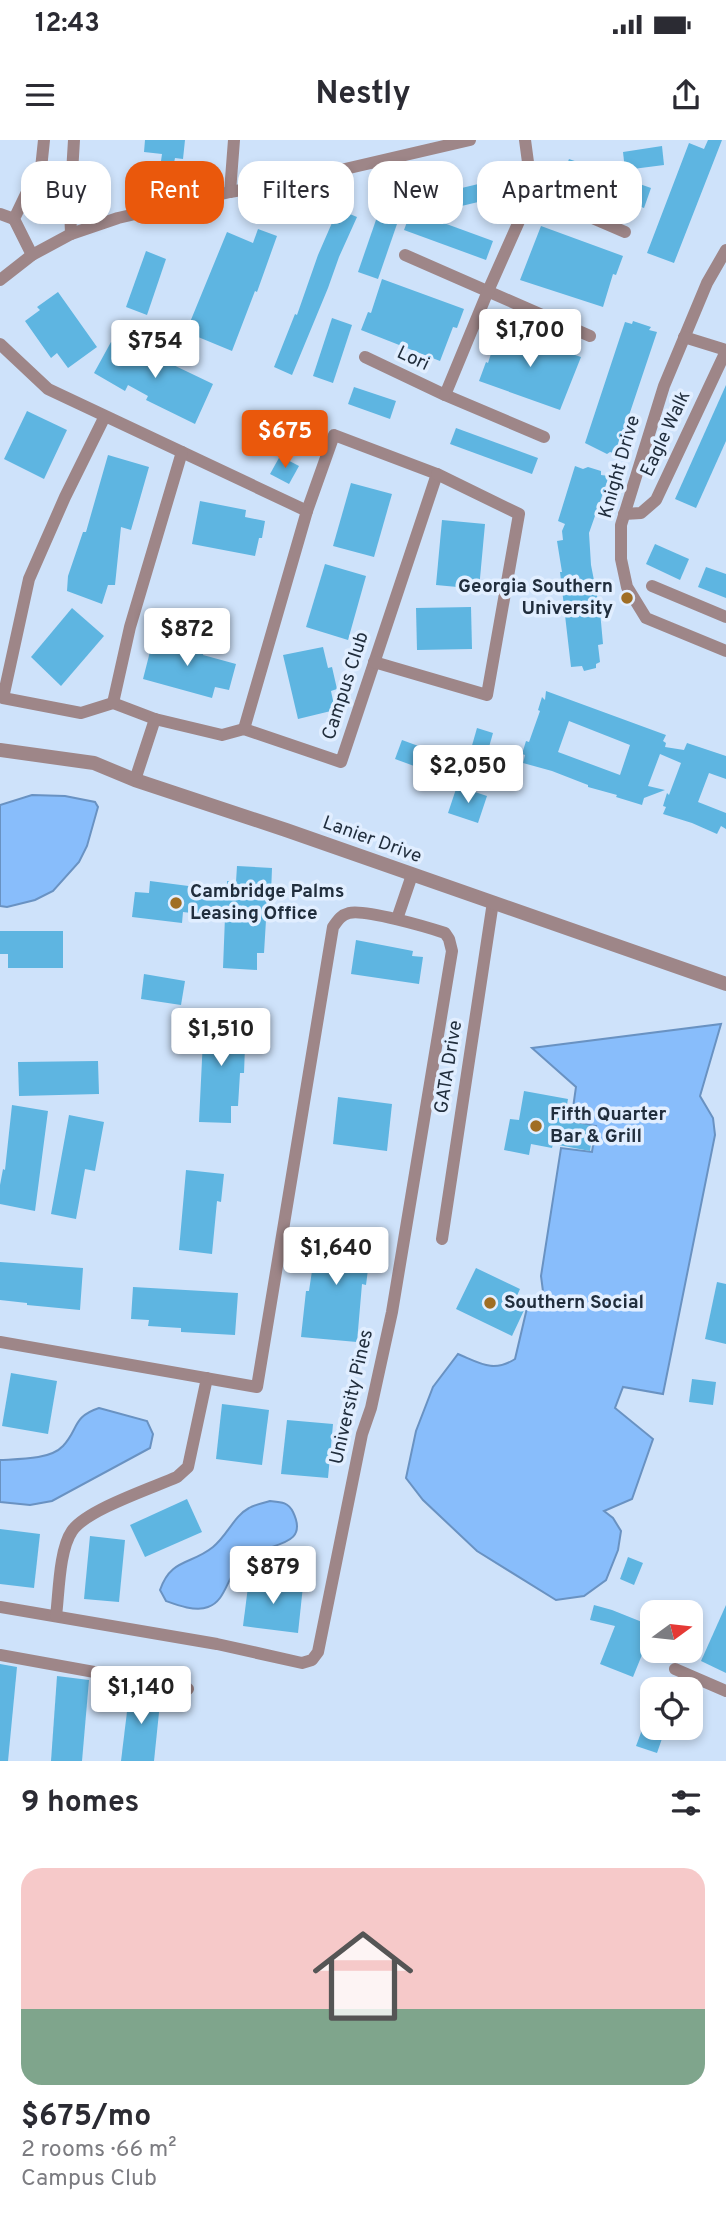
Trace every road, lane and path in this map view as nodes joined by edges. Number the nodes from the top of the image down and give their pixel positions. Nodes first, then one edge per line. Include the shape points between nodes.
1 (44, 140) edge
2 (74, 140) edge
3 (234, 140) edge
4 (470, 140) edge
5 (526, 140) edge
6 (528, 161) edge
7 (229, 192) junction
8 (0, 214) edge
9 (13, 219) junction
10 (518, 224) edge
11 (606, 224) edge
12 (625, 232) dead end
13 (71, 234) junction
14 (726, 250) edge
15 (32, 255) junction
16 (405, 256) dead end
17 (0, 280) edge
18 (488, 291) junction
19 (590, 336) dead end
20 (684, 337) junction
21 (0, 344) edge
22 (726, 351) edge
23 (365, 357) dead end
24 (445, 395) junction
25 (105, 416) junction
26 (544, 437) dead end
27 (182, 452) junction
28 (437, 474) junction
29 (307, 511) junction
30 (624, 514) junction
31 (652, 586) dead end
32 (726, 617) edge
33 (726, 651) edge
34 (374, 662) junction
35 (113, 704) junction
36 (155, 719) junction
37 (243, 729) junction
38 (0, 750) edge
39 (135, 780) junction
40 (412, 875) junction
41 (493, 902) junction
42 (397, 919) junction
43 (726, 984) edge
44 (442, 1239) dead end
45 (0, 1342) edge
46 (208, 1378) junction
47 (0, 1607) edge
48 (56, 1616) junction
49 (0, 1655) edge
50 (675, 1668) dead end
51 (188, 1689) dead end
52 (726, 1691) edge

1 - 9 street via 40,178
2 - 13 street
3 - 7 street
4 - 7 street
5 - 6 street
7 - 13 street
8 - 9 street
9 - 15 street
10 - 18 street
11 - 12 street
13 - 15 street
14 - 20 street, Knight Drive
15 - 17 street
16 - 18 street
18 - 19 street
18 - 24 street
20 - 22 street, Eagle Walk
20 - 30 street, Knight Drive
21 - 25 street via 48,389
22 - 30 street, Eagle Walk via 656,500 641,513
23 - 24 street, Lori
24 - 26 street, Lori
25 - 27 street
25 - 35 street via 29,579 3,698 81,713
27 - 29 street
27 - 35 street via 130,627
28 - 29 street via 334,435
28 - 34 street, Campus Club
28 - 34 street via 519,514 487,695
29 - 37 street
30 - 33 street, Knight Drive via 621,559 627,587 646,618
31 - 32 street
34 - 37 street, Campus Club via 341,762
35 - 36 street, Campus Club
36 - 37 street, Campus Club via 222,735
36 - 39 street
38 - 39 street, Lanier Drive via 94,763
39 - 40 street, Lanier Drive
40 - 41 street, Lanier Drive
40 - 42 street
41 - 43 street, Lanier Drive
41 - 44 street, GATA Drive
42 - 46 street, University Pines via 352,912 340,916 333,927 257,1387
42 - 48 street, University Pines via 445,933 452,951 392,1312 318,1652 302,1663
45 - 46 street, University Pines
46 - 48 street via 188,1466 177,1477 90,1515 72,1531 64,1551
47 - 48 street, University Pines
49 - 51 street
50 - 52 street

